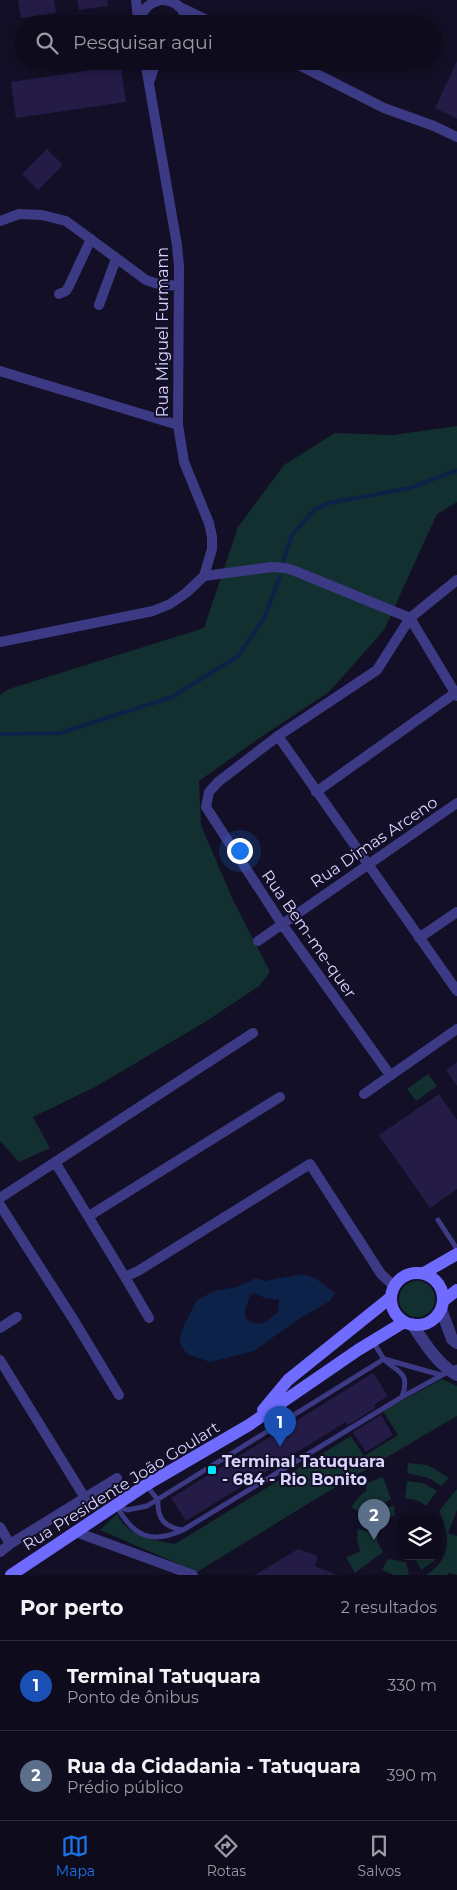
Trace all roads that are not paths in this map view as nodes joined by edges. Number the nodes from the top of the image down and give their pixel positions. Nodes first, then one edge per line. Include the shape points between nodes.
1 (136, 0) edge
2 (160, 0) edge
3 (167, 0) edge
4 (178, 6) junction
5 (138, 15) edge
6 (142, 15) edge
7 (185, 15) edge
8 (197, 15) edge
9 (147, 70) edge
10 (153, 70) edge
11 (309, 70) edge
12 (149, 83) junction
13 (457, 137) edge
14 (0, 221) edge
15 (91, 239) junction
16 (116, 259) junction
17 (179, 286) junction
18 (59, 294) dead end
19 (99, 305) dead end
20 (0, 371) edge
21 (178, 426) junction
22 (204, 576) junction
23 (457, 580) edge
24 (410, 618) junction
25 (0, 642) edge
26 (456, 694) edge
27 (278, 736) junction
28 (316, 792) junction
29 (457, 803) edge
30 (367, 864) junction
31 (457, 912) edge
32 (282, 924) junction
33 (419, 938) junction
34 (258, 941) dead end
35 (457, 991) edge
36 (457, 1029) edge
37 (253, 1033) dead end
38 (390, 1076) junction
39 (364, 1094) dead end
40 (280, 1097) dead end
41 (55, 1162) junction
42 (0, 1198) edge
43 (0, 1205) edge
44 (89, 1216) junction
45 (438, 1220) dead end
46 (457, 1250) edge
47 (457, 1254) edge
48 (424, 1273) junction
49 (124, 1277) junction
50 (457, 1290) edge
51 (392, 1292) junction
52 (442, 1305) junction
53 (17, 1317) dead end
54 (149, 1318) dead end
55 (408, 1323) junction
56 (0, 1328) edge
57 (373, 1341) junction
58 (457, 1342) edge
59 (384, 1359) junction
60 (0, 1360) edge
61 (451, 1372) edge
62 (118, 1395) dead end
63 (402, 1397) junction
64 (249, 1425) junction
65 (117, 1478) dead end
66 (146, 1485) junction
67 (85, 1498) junction
68 (158, 1500) junction
69 (116, 1505) junction
70 (0, 1527) edge
71 (183, 1530) junction
72 (76, 1532) junction
73 (10, 1544) junction
74 (0, 1552) edge
75 (10, 1575) edge
76 (192, 1575) edge

1 - 5 street
2 - 3 street
2 - 6 street via 153,2
3 - 4 street
4 - 7 street
4 - 8 street
9 - 12 street, Rua Miguel Furmann
10 - 12 street, Rua Miguel Furmann
11 - 13 street via 384,108
12 - 17 street, Rua Miguel Furmann via 177,245
14 - 15 street via 19,214 42,215 66,221
15 - 16 street
15 - 18 street via 69,286
16 - 17 street via 146,280
16 - 19 street
17 - 21 street, Rua Miguel Furmann
20 - 21 street
21 - 22 street, Rua Miguel Furmann via 184,462 212,537 212,550
22 - 24 street via 286,568
22 - 25 street via 170,604 153,611
23 - 24 street
24 - 26 street
24 - 27 street via 377,670
26 - 28 street
27 - 28 street
27 - 32 street, Rua Bem-me-quer via 218,782 209,792 206,807
28 - 30 street
29 - 30 street, Rua Dimas Arceno
30 - 32 street, Rua Dimas Arceno
30 - 33 street
31 - 33 street
32 - 34 street, Rua Dimas Arceno
32 - 38 street, Rua Bem-me-quer
33 - 35 street
36 - 38 street
37 - 41 street
38 - 39 street
40 - 44 street
41 - 42 street
41 - 44 street
43 - 62 street
44 - 49 street
45 - 46 lane
47 - 48 main road, Rua Presidente João Goulart
48 - 51 main road, Rua Presidente João Goulart via 406,1274
48 - 52 main road via 438,1284
49 - 51 street via 310,1164
49 - 54 street
50 - 52 main road, Rua Presidente João Goulart
51 - 55 main road via 394,1312
51 - 64 main road, Rua Presidente João Goulart via 288,1380
52 - 55 main road, Rua Presidente João Goulart via 429,1322
52 - 58 street via 452,1339
53 - 56 street
55 - 57 main road, Rua Presidente João Goulart
55 - 61 street
57 - 59 lane
57 - 64 main road, Rua Presidente João Goulart
59 - 61 lane
59 - 63 lane via 400,1370 404,1379
59 - 68 lane
60 - 67 street
61 - 63 lane
63 - 71 lane
64 - 66 main road, Rua Presidente João Goulart
65 - 67 street, Rua Presidente João Goulart
66 - 68 lane
66 - 69 main road, Rua Presidente João Goulart
67 - 73 street, Rua Presidente João Goulart
68 - 69 lane via 137,1509 127,1510
68 - 71 lane via 162,1521
69 - 71 lane via 128,1525 146,1536 168,1537
69 - 72 main road, Rua Presidente João Goulart
70 - 73 street
72 - 75 main road, Rua Presidente João Goulart
72 - 76 street
73 - 74 street, Rua Presidente João Goulart

